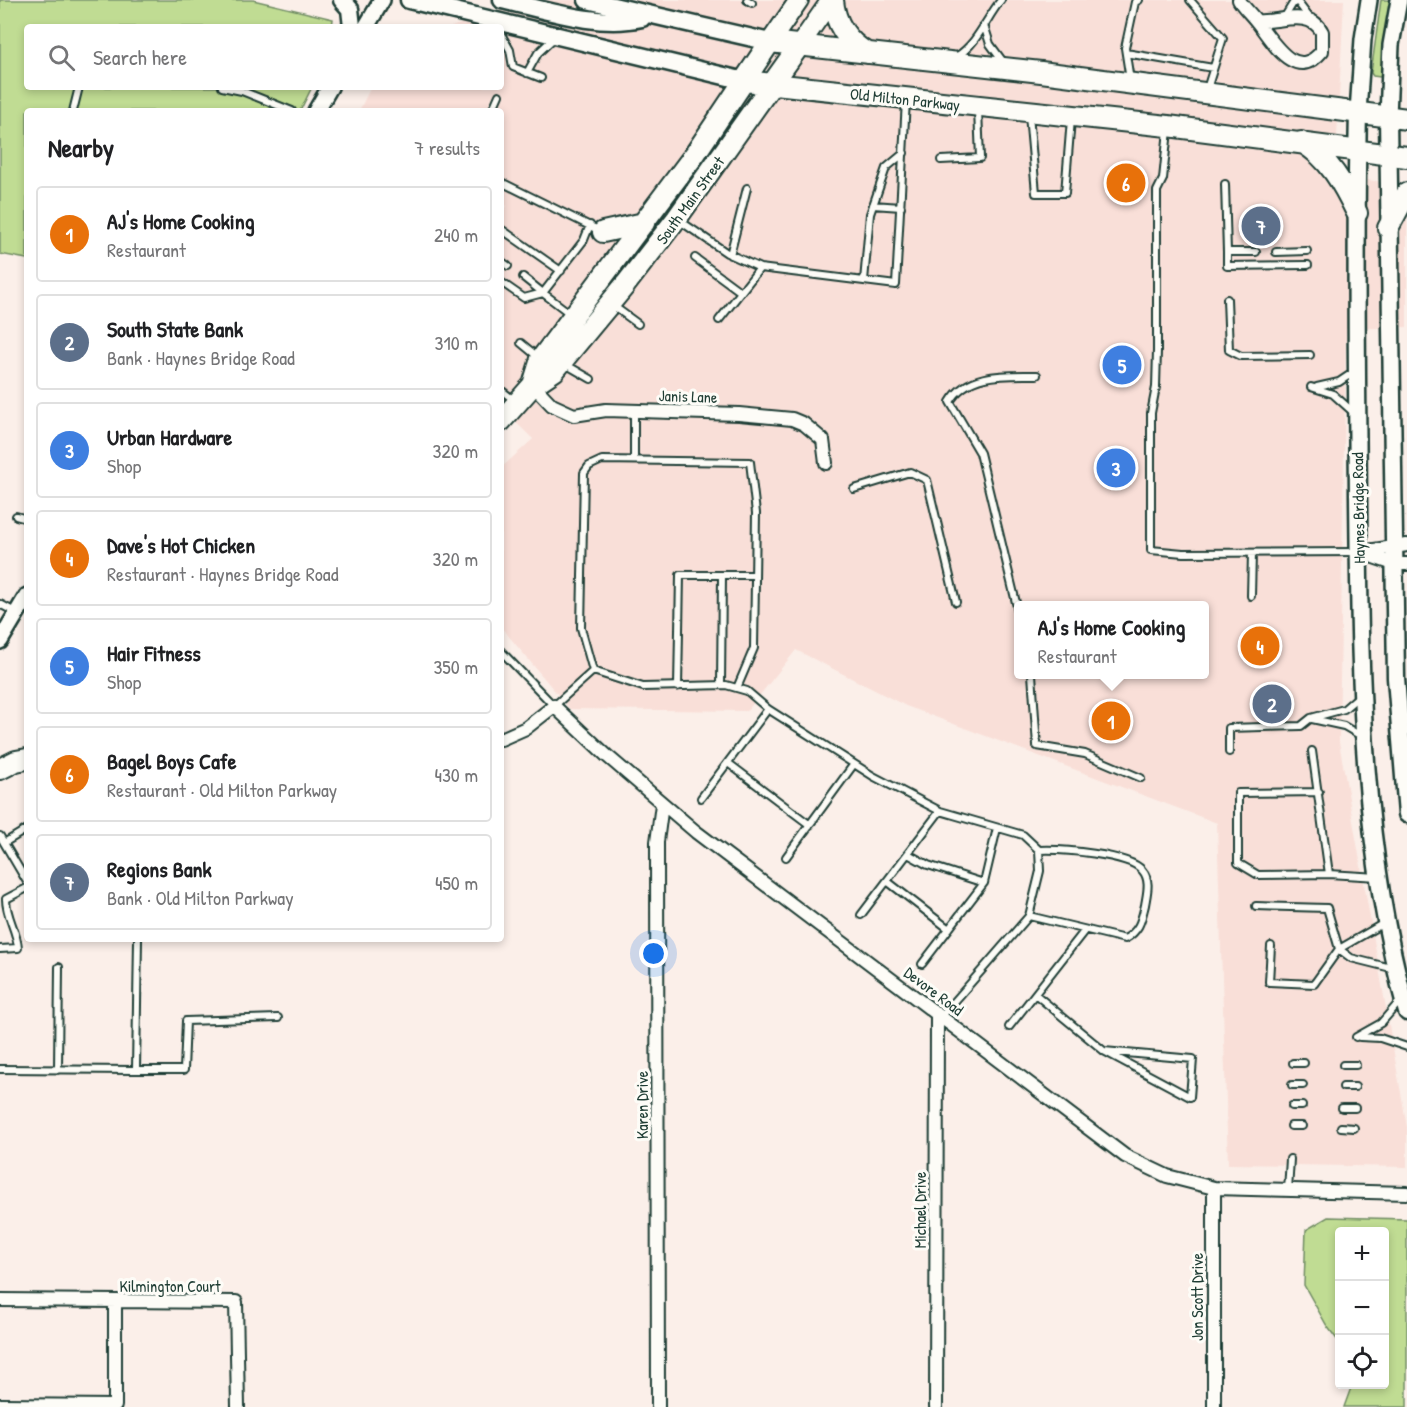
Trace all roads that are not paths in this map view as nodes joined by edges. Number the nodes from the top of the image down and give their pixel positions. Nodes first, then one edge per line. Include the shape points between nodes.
1 (342, 0) edge
2 (382, 0) edge
3 (410, 0) edge
4 (502, 0) edge
5 (587, 0) edge
6 (799, 0) edge
7 (832, 0) edge
8 (1001, 0) edge
9 (1138, 0) edge
10 (1190, 0) edge
11 (1239, 0) edge
12 (1295, 0) edge
13 (1369, 0) edge
14 (1399, 0) edge
15 (626, 5) edge
16 (652, 16) junction
17 (1311, 20) junction
18 (984, 21) junction
19 (1257, 21) junction
20 (1281, 21) junction
21 (352, 24) edge
22 (368, 24) edge
23 (485, 24) edge
24 (504, 29) edge
25 (555, 37) junction
26 (504, 40) edge
27 (770, 42) junction
28 (799, 46) junction
29 (867, 53) junction
30 (1126, 53) junction
31 (951, 61) junction
32 (1010, 68) junction
33 (1213, 68) junction
34 (527, 72) junction
35 (541, 78) dead end
36 (745, 81) junction
37 (1130, 84) junction
38 (772, 85) junction
39 (78, 90) edge
40 (237, 90) edge
41 (328, 90) edge
42 (1207, 93) junction
43 (499, 95) dead end
44 (906, 99) junction
45 (978, 106) junction
46 (75, 108) edge
47 (284, 108) edge
48 (318, 108) edge
49 (493, 108) edge
50 (1029, 112) junction
51 (1358, 112) junction
52 (1072, 116) junction
53 (1397, 118) edge
54 (1168, 126) junction
55 (1301, 142) junction
56 (1357, 149) junction
57 (904, 153) junction
58 (1387, 154) junction
59 (1407, 157) edge
60 (941, 160) dead end
61 (504, 183) edge
62 (1225, 184) dead end
63 (747, 188) dead end
64 (1407, 193) edge
65 (873, 205) junction
66 (901, 207) junction
67 (1357, 213) junction
68 (677, 218) junction
69 (644, 223) junction
70 (1388, 228) junction
71 (597, 229) junction
72 (504, 231) edge
73 (626, 246) junction
74 (1307, 251) dead end
75 (1227, 252) junction
76 (1256, 252) dead end
77 (1276, 252) dead end
78 (730, 255) junction
79 (695, 258) dead end
80 (504, 263) edge
81 (1308, 265) dead end
82 (508, 266) dead end
83 (760, 268) junction
84 (561, 271) junction
85 (523, 277) dead end
86 (864, 281) junction
87 (504, 284) edge
88 (741, 292) junction
89 (543, 293) junction
90 (1227, 299) dead end
91 (610, 303) junction
92 (573, 316) junction
93 (719, 320) dead end
94 (638, 324) dead end
95 (521, 343) dead end
96 (1310, 355) dead end
97 (541, 359) junction
98 (562, 362) junction
99 (1357, 370) junction
100 (1037, 375) dead end
101 (591, 379) dead end
102 (533, 385) junction
103 (504, 392) edge
104 (518, 403) junction
105 (634, 411) junction
106 (1357, 416) junction
107 (504, 418) edge
108 (634, 460) junction
109 (826, 463) dead end
110 (854, 489) dead end
111 (16, 516) dead end
112 (24, 518) edge
113 (1400, 545) edge
114 (1359, 552) junction
115 (1252, 553) junction
116 (1400, 564) edge
117 (722, 575) junction
118 (755, 575) junction
119 (1251, 596) dead end
120 (24, 601) edge
121 (1016, 601) edge
122 (956, 602) dead end
123 (0, 603) edge
124 (17, 613) junction
125 (0, 641) edge
126 (504, 654) edge
127 (593, 671) junction
128 (1032, 679) edge
129 (721, 685) junction
130 (678, 687) junction
131 (737, 688) junction
132 (1362, 694) junction
133 (554, 706) junction
134 (768, 709) junction
135 (1311, 718) junction
136 (504, 738) edge
137 (1364, 738) junction
138 (1312, 751) dead end
139 (1229, 752) dead end
140 (728, 763) junction
141 (854, 764) junction
142 (1141, 778) dead end
143 (1319, 792) junction
144 (702, 798) dead end
145 (662, 804) junction
146 (940, 812) junction
147 (1407, 814) edge
148 (810, 825) junction
149 (997, 828) junction
150 (24, 830) edge
151 (2, 839) edge
152 (1039, 850) junction
153 (908, 854) junction
154 (786, 857) dead end
155 (1329, 874) junction
156 (24, 877) edge
157 (1380, 877) junction
158 (887, 881) junction
159 (984, 883) junction
160 (24, 889) edge
161 (3, 898) edge
162 (1256, 906) dead end
163 (861, 915) dead end
164 (1029, 916) junction
165 (1387, 921) junction
166 (949, 929) junction
167 (1085, 930) junction
168 (138, 942) edge
169 (1271, 946) dead end
170 (0, 949) edge
171 (1339, 949) junction
172 (922, 964) dead end
173 (59, 967) dead end
174 (1397, 969) junction
175 (1035, 994) junction
176 (1405, 1004) edge
177 (939, 1015) junction
178 (278, 1018) dead end
179 (1010, 1028) dead end
180 (1407, 1047) edge
181 (1104, 1050) junction
182 (1293, 1063) dead end
183 (1304, 1064) dead end
184 (1343, 1065) dead end
185 (1356, 1065) dead end
186 (0, 1069) edge
187 (58, 1070) junction
188 (136, 1070) junction
189 (1292, 1085) dead end
190 (1303, 1085) dead end
191 (1343, 1087) dead end
192 (1355, 1087) dead end
193 (1292, 1106) dead end
194 (1302, 1106) dead end
195 (1342, 1108) dead end
196 (1355, 1108) dead end
197 (1291, 1126) dead end
198 (1302, 1126) dead end
199 (1341, 1127) dead end
200 (1354, 1128) dead end
201 (1290, 1159) dead end
202 (1214, 1188) junction
203 (1288, 1191) junction
204 (1407, 1192) edge
205 (0, 1300) edge
206 (115, 1302) junction
207 (0, 1405) edge
208 (238, 1407) edge
209 (658, 1407) edge
210 (936, 1407) edge
211 (1214, 1407) edge

1 - 21 main road via 350,9
2 - 22 street
3 - 23 main road, Old Milton Parkway
4 - 16 main road via 595,19
5 - 15 main road
6 - 27 main road, South Main Street
7 - 28 main road, South Main Street
7 - 29 highway via 840,27 853,44
8 - 18 lane
9 - 30 lane
10 - 33 lane via 1223,38
11 - 19 street
12 - 17 lane
12 - 20 lane
13 - 51 street, Haynes Bridge Road
14 - 53 street, Haynes Bridge Road via 1391,45
15 - 16 main road
16 - 27 main road
17 - 19 street via 1322,32 1323,47 1316,57 1304,61 1283,56
17 - 20 street
18 - 31 lane via 974,42
18 - 32 lane via 990,44
19 - 20 street
24 - 25 main road, Old Milton Parkway
25 - 34 lane via 543,47
25 - 36 main road, Old Milton Parkway
26 - 34 lane via 513,67
27 - 28 highway
27 - 36 highway, South Main Street
28 - 29 highway
28 - 38 highway, South Main Street
29 - 31 highway
30 - 33 lane
30 - 37 lane
31 - 32 highway
32 - 37 highway
33 - 42 lane
34 - 35 lane
36 - 38 highway, Old Milton Parkway
36 - 69 highway, South Main Street
37 - 42 highway
38 - 44 highway, Old Milton Parkway
38 - 68 highway, South Main Street
39 - 46 lane
40 - 47 lane
41 - 48 street
42 - 51 highway
43 - 49 lane
44 - 45 highway, Old Milton Parkway
44 - 57 lane
45 - 50 highway, Old Milton Parkway
45 - 60 lane via 980,158
50 - 52 highway, Old Milton Parkway
50 - 52 lane via 1036,194 1065,193
51 - 53 highway
51 - 56 main road, Haynes Bridge Road
52 - 54 highway, Old Milton Parkway
53 - 58 main road, Haynes Bridge Road
54 - 55 highway, Old Milton Parkway
54 - 115 lane via 1157,191 1151,550
55 - 56 highway, Old Milton Parkway
55 - 67 highway via 1335,173
56 - 58 highway, Old Milton Parkway
56 - 67 main road, Haynes Bridge Road
57 - 65 lane via 885,168
57 - 66 lane
58 - 59 highway, Old Milton Parkway
58 - 70 main road, Haynes Bridge Road
61 - 71 lane
62 - 75 lane
63 - 78 lane
64 - 70 highway
65 - 66 lane
65 - 86 lane
66 - 86 lane via 896,285
67 - 99 main road, Haynes Bridge Road
68 - 78 lane
68 - 91 highway, South Main Street
69 - 71 highway
69 - 73 highway, South Main Street
70 - 113 main road, Haynes Bridge Road
71 - 73 lane
71 - 84 lane
72 - 84 lane
73 - 92 highway, South Main Street
74 - 77 lane
75 - 76 lane
75 - 81 lane via 1227,266
78 - 83 lane
79 - 88 lane
80 - 82 lane
83 - 86 lane
83 - 88 lane
84 - 89 lane
85 - 89 lane
87 - 89 lane via 524,298
88 - 93 lane
89 - 92 lane
90 - 96 lane via 1228,350 1241,356
91 - 94 lane
91 - 98 highway, South Main Street
92 - 97 highway, South Main Street
95 - 97 lane
97 - 102 highway, South Main Street
98 - 101 lane
98 - 102 highway, South Main Street
99 - 106 main road, Haynes Bridge Road
99 - 106 lane via 1339,382 1311,387 1334,394
100 - 121 lane via 1000,375 969,383 950,402 980,453
102 - 104 highway, South Main Street
102 - 105 street, Janis Lane via 552,405 574,415
103 - 104 lane
104 - 107 highway, South Main Street
105 - 108 lane
105 - 109 street, Janis Lane via 792,419 810,427 824,440
106 - 114 main road, Haynes Bridge Road
108 - 118 lane via 750,462 756,513
108 - 127 lane via 602,460 588,466 584,473 581,628
110 - 122 lane via 910,472 927,480
111 - 112 lane
113 - 114 street
113 - 116 main road, Haynes Bridge Road
114 - 115 lane
114 - 116 street
114 - 132 main road, Haynes Bridge Road
115 - 119 lane
116 - 147 main road, Haynes Bridge Road via 1398,722
117 - 118 lane
117 - 129 lane
117 - 130 lane via 680,575
118 - 131 lane via 754,648
120 - 124 street
123 - 124 lane
124 - 125 street
126 - 133 lane
127 - 130 lane via 643,687
127 - 133 lane
128 - 142 lane via 1037,746 1085,754
129 - 130 lane
129 - 131 lane
131 - 134 lane via 747,691
132 - 135 lane via 1344,709
132 - 137 main road, Haynes Bridge Road
133 - 136 street via 526,728
133 - 145 street, Devore Road
134 - 140 lane
134 - 141 lane
135 - 137 lane via 1344,726
135 - 139 lane via 1301,726 1229,728
137 - 157 main road, Haynes Bridge Road
138 - 143 lane
140 - 144 lane
140 - 148 lane
141 - 146 lane
141 - 148 lane
143 - 155 lane
143 - 155 lane via 1238,793 1238,863 1257,875
145 - 177 street, Devore Road
145 - 209 street, Karen Drive via 657,842
146 - 149 lane
146 - 153 lane
148 - 154 lane
149 - 152 lane via 1023,836
149 - 159 lane
150 - 151 lane
151 - 156 lane
152 - 164 lane via 1040,871
152 - 167 lane via 1088,852 1135,864 1142,870 1148,887 1140,925 1133,934 1125,939
153 - 158 lane
153 - 159 lane via 928,865
155 - 157 lane
157 - 165 main road, Haynes Bridge Road
158 - 163 lane
158 - 166 lane
159 - 166 lane
160 - 161 lane
161 - 170 lane via 18,934 18,948
162 - 171 lane via 1327,908
164 - 167 lane
164 - 177 lane
165 - 171 lane
165 - 174 main road, Haynes Bridge Road
166 - 172 lane
167 - 175 lane
168 - 188 lane
169 - 171 lane via 1269,982 1314,984
171 - 174 lane via 1351,958
173 - 187 lane
174 - 176 main road, Haynes Bridge Road
175 - 179 lane
175 - 181 lane
176 - 180 lane via 1356,1037 1380,1038
177 - 202 street, Devore Road via 1125,1156 1167,1176
177 - 210 street, Michael Drive
178 - 188 lane via 186,1021 184,1070
181 - 181 lane via 1193,1059 1190,1097 1142,1071
182 - 183 lane
184 - 185 lane
186 - 187 lane
187 - 188 lane
189 - 190 lane
191 - 192 lane
193 - 194 lane
195 - 196 lane
197 - 198 lane
199 - 200 lane
201 - 203 lane
202 - 203 street, Devore Road
202 - 211 street, Jon Scott Drive
203 - 204 street, Devore Road
205 - 206 street, Kilmington Court
206 - 207 street via 115,1406
206 - 208 street, Kilmington Court via 236,1302

